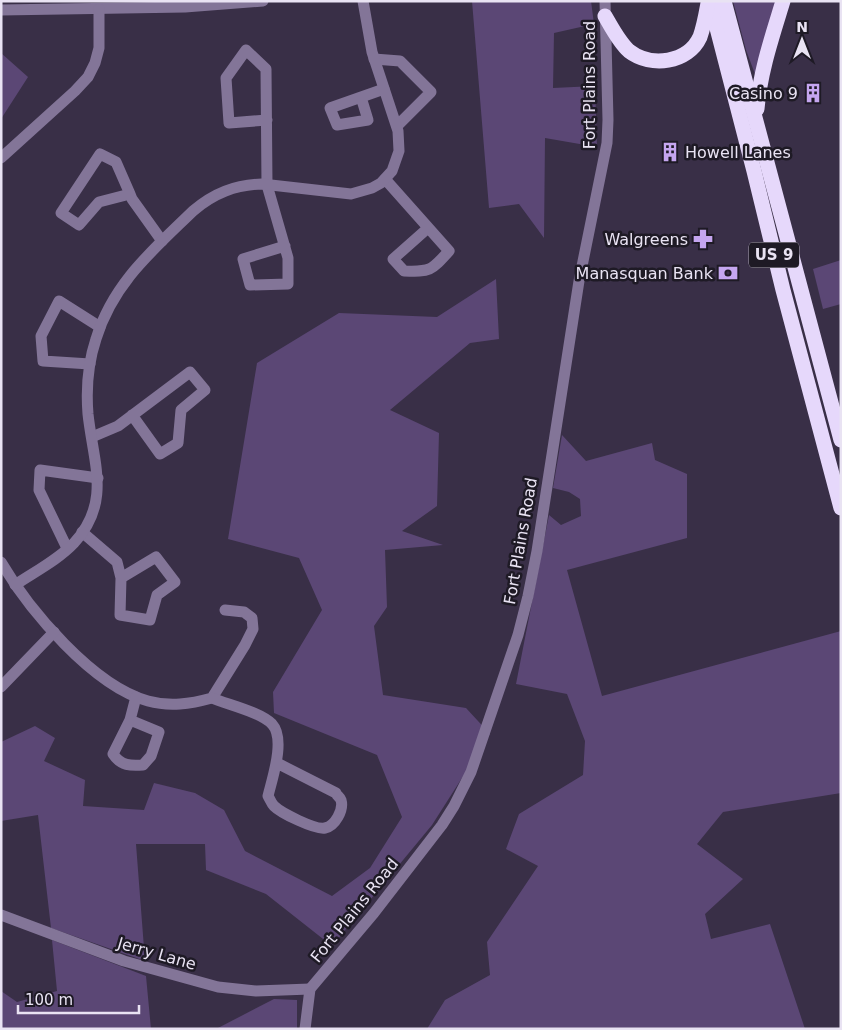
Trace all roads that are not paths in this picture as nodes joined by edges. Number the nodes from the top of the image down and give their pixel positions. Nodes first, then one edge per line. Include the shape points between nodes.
1 (262, 1) edge
2 (363, 1) edge
3 (709, 1) edge
4 (724, 1) edge
5 (783, 1) edge
6 (99, 9) junction
7 (605, 9) edge
8 (1, 10) edge
9 (376, 65) junction
10 (384, 89) junction
11 (361, 97) dead end
12 (267, 120) junction
13 (756, 120) junction
14 (397, 126) junction
15 (1, 158) edge
16 (385, 179) junction
17 (267, 184) junction
18 (130, 194) junction
19 (428, 228) junction
20 (162, 241) junction
21 (285, 246) junction
22 (100, 327) junction
23 (90, 364) junction
24 (132, 415) junction
25 (92, 437) junction
26 (841, 440) edge
27 (98, 478) junction
28 (841, 508) edge
29 (82, 532) junction
30 (67, 548) junction
31 (1, 562) edge
32 (121, 578) junction
33 (15, 585) junction
34 (224, 610) dead end
35 (54, 632) junction
36 (1, 687) edge
37 (136, 697) junction
38 (212, 698) junction
39 (130, 720) dead end
40 (277, 763) junction
41 (1, 916) edge
42 (310, 989) junction
43 (305, 1029) edge

1 - 6 street
2 - 9 street
3 - 7 highway via 700,37 683,55 665,61 647,59 628,50 620,41
3 - 28 highway, US 9
4 - 13 highway, US 9
5 - 13 highway via 759,85
6 - 8 street
6 - 15 street via 99,48 88,77 76,92
7 - 42 street, Fort Plains Road via 607,143 577,290 537,551 518,635 470,772 454,806 374,913
9 - 10 street
9 - 14 street via 400,61 431,92
10 - 11 street
10 - 14 street
12 - 12 street via 266,69 246,50 226,78 229,123
12 - 17 street
13 - 26 highway, US 9
14 - 16 street via 399,150
16 - 17 street via 363,192 350,194
16 - 19 street
17 - 20 street via 248,184 212,197
17 - 21 street
18 - 18 street via 116,162 100,154 62,213 79,225 100,202
18 - 20 street
19 - 19 street via 448,251 433,268 422,272 404,271 393,259
20 - 22 street via 124,282
21 - 21 street via 288,284 250,285 243,259
22 - 23 street
22 - 23 street via 59,301 42,336 43,361
23 - 25 street via 87,397
24 - 24 street via 160,454 178,443 181,410 204,390 190,372
24 - 25 street via 118,426
25 - 27 street
27 - 29 street via 94,508
27 - 30 street via 40,470 40,490
29 - 30 street
29 - 32 street via 117,562
30 - 33 street
31 - 33 street
32 - 32 street via 120,615 150,620 157,595 175,582 156,557
33 - 35 street
34 - 38 street via 244,612 252,618 253,629
35 - 36 street
35 - 37 street via 95,670
37 - 38 street via 168,705
37 - 39 street
38 - 40 street via 260,716 273,725 278,736
40 - 40 street via 268,796 273,806 318,828 326,828 336,822 341,810 341,800 336,793
41 - 42 street, Jerry Lane via 124,961 218,987 247,991
42 - 43 street

